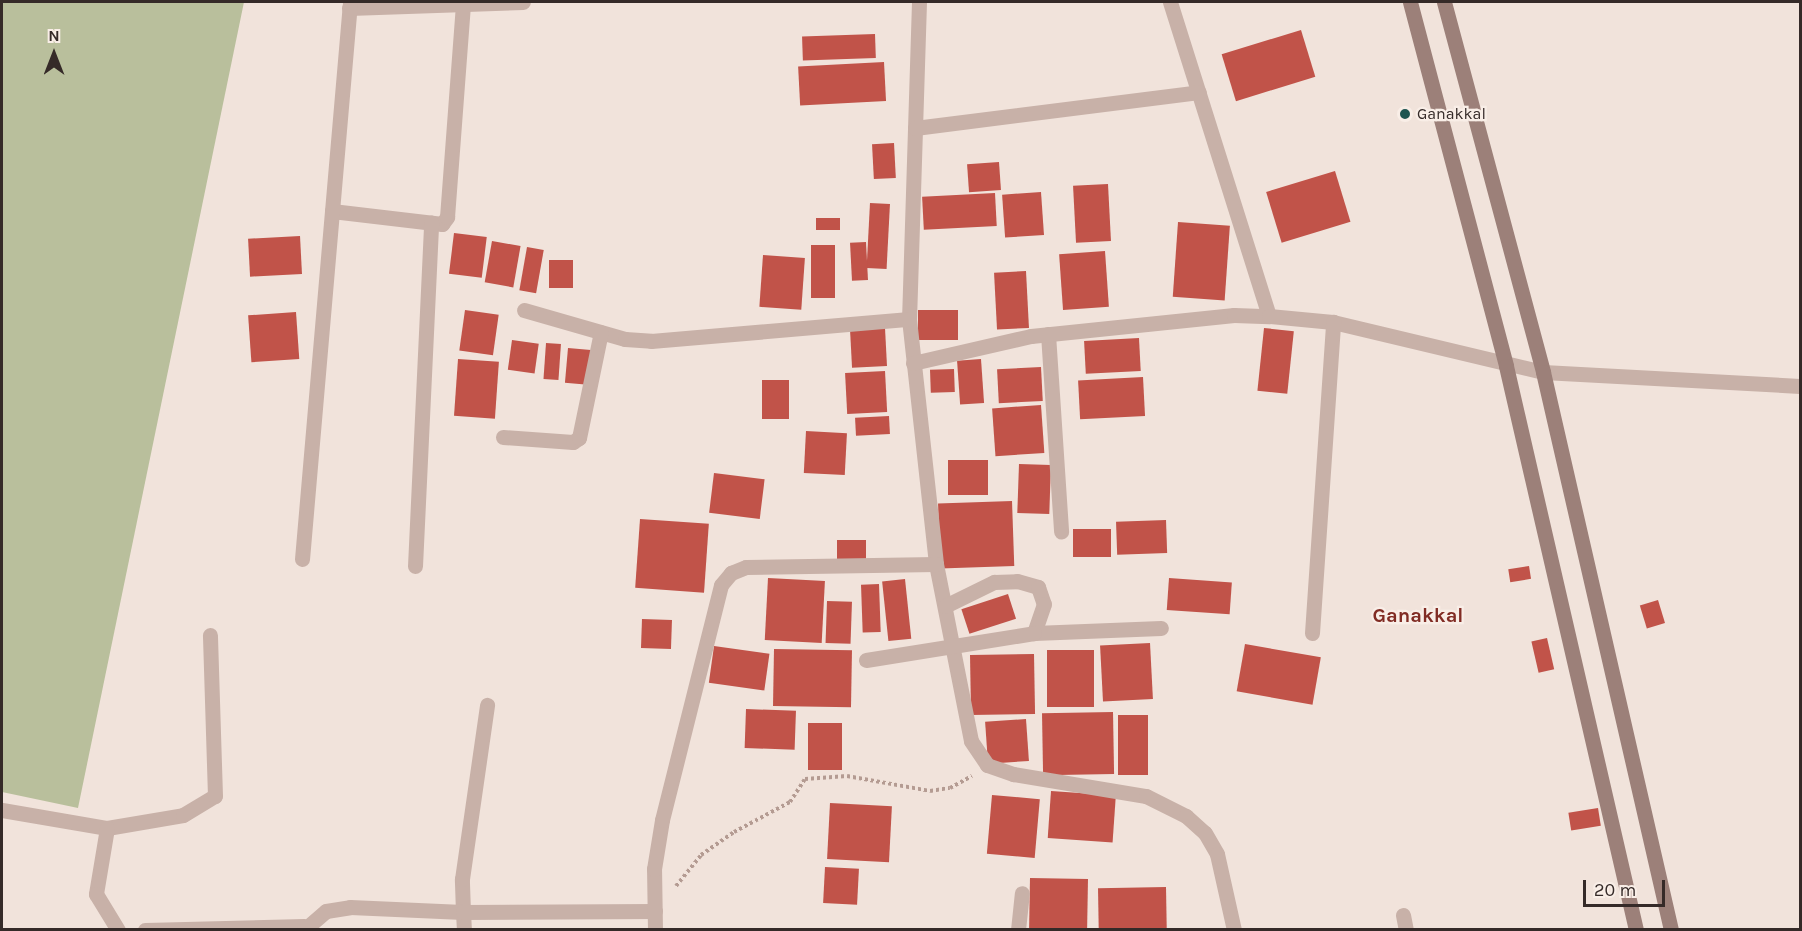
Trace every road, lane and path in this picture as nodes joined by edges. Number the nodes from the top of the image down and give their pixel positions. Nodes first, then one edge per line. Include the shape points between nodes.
1 (523, 2) edge
2 (918, 2) edge
3 (1170, 2) edge
4 (1410, 2) edge
5 (1444, 2) edge
6 (463, 4) junction
7 (350, 5) edge
8 (1199, 92) junction
9 (915, 128) junction
10 (332, 211) junction
11 (431, 222) junction
12 (525, 310) dead end
13 (1269, 316) junction
14 (909, 319) junction
15 (1333, 322) junction
16 (601, 332) junction
17 (1048, 334) junction
18 (913, 363) junction
19 (1506, 366) junction
20 (1543, 372) junction
21 (1800, 387) edge
22 (503, 437) dead end
23 (1061, 532) dead end
24 (302, 559) dead end
25 (936, 564) junction
26 (415, 566) dead end
27 (945, 606) junction
28 (1161, 628) dead end
29 (1034, 633) junction
30 (1312, 633) dead end
31 (210, 635) dead end
32 (952, 645) junction
33 (866, 660) dead end
34 (487, 705) dead end
35 (987, 765) junction
36 (2, 810) edge
37 (107, 828) junction
38 (1022, 893) dead end
39 (655, 911) junction
40 (463, 912) junction
41 (304, 928) edge
42 (118, 930) edge
43 (146, 930) edge
44 (464, 930) edge
45 (655, 930) edge
46 (1018, 930) edge
47 (1234, 930) edge
48 (1636, 930) edge
49 (1671, 930) edge

1 - 6 street
2 - 9 street
3 - 8 street
4 - 19 main road
5 - 20 main road
6 - 7 street
6 - 11 street via 447,217 442,224
7 - 10 street
8 - 9 street
8 - 13 street
9 - 14 street
10 - 11 street
10 - 24 street
11 - 26 street
12 - 16 street
13 - 15 street
13 - 17 street via 1234,315
14 - 16 street via 651,341
14 - 18 street
15 - 19 street
15 - 30 street
16 - 22 street via 579,438 573,442
17 - 18 street
17 - 23 street
18 - 25 street
19 - 20 street
19 - 48 main road
20 - 21 street
20 - 49 main road
25 - 27 street
25 - 39 street via 746,567 731,573 721,585 662,820 654,869
27 - 29 street via 994,582 1017,581 1038,587 1044,604
27 - 32 street
28 - 29 street
29 - 32 street
31 - 37 street via 215,796 183,815
32 - 33 street
32 - 35 street via 971,741
34 - 40 street via 462,879
35 - 39 path via 950,788 930,791 848,776 805,779 790,802 701,855
35 - 47 street via 1013,774 1146,796 1186,816 1205,833 1217,854
36 - 37 street
37 - 42 street via 96,894
38 - 46 street
39 - 40 street
39 - 45 street
40 - 41 street via 350,907 326,911
40 - 44 street
41 - 43 street

